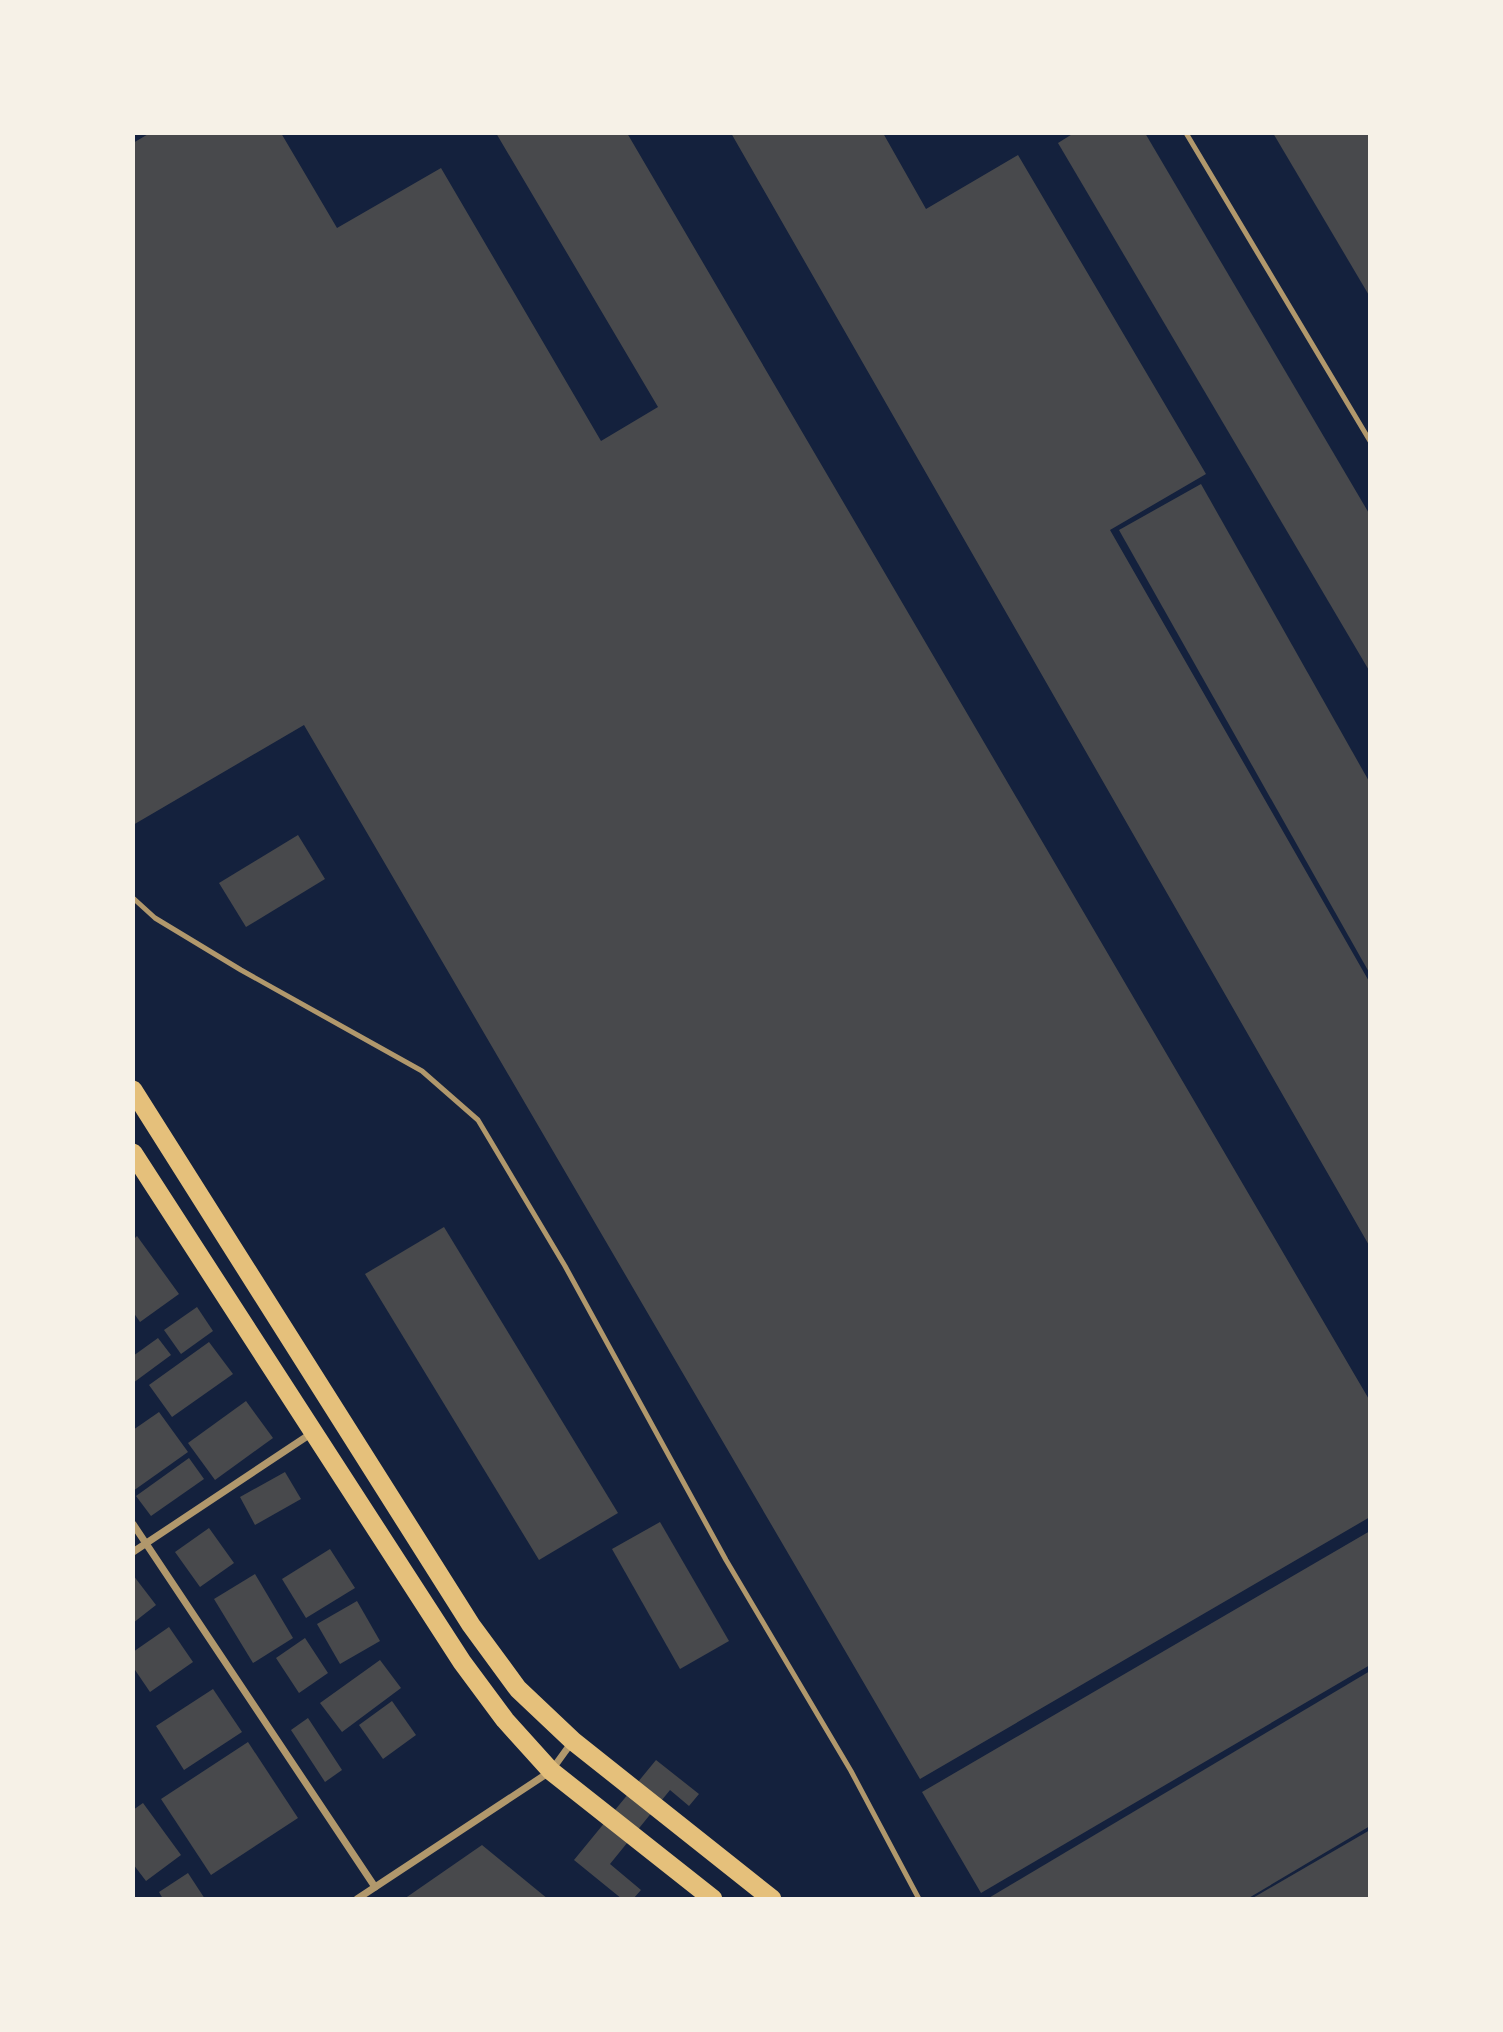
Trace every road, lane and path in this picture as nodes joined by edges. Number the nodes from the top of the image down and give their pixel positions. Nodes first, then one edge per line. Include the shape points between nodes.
1 (1186, 133) edge
2 (1370, 441) edge
3 (133, 898) edge
4 (133, 1090) edge
5 (133, 1153) edge
6 (313, 1432) junction
7 (133, 1524) edge
8 (146, 1543) junction
9 (133, 1552) edge
10 (573, 1741) junction
11 (551, 1771) junction
12 (375, 1887) junction
13 (357, 1899) edge
14 (713, 1899) edge
15 (772, 1899) edge
16 (919, 1899) edge

1 - 2 lane
3 - 16 lane via 155,918 241,970 422,1071 478,1120 565,1266 726,1560 851,1771
4 - 10 highway via 471,1625 518,1689
5 - 6 highway
6 - 8 street
6 - 11 highway via 461,1662
7 - 8 street
8 - 9 street
8 - 12 street
10 - 11 street
10 - 15 highway
11 - 12 street
11 - 14 highway
12 - 13 street

